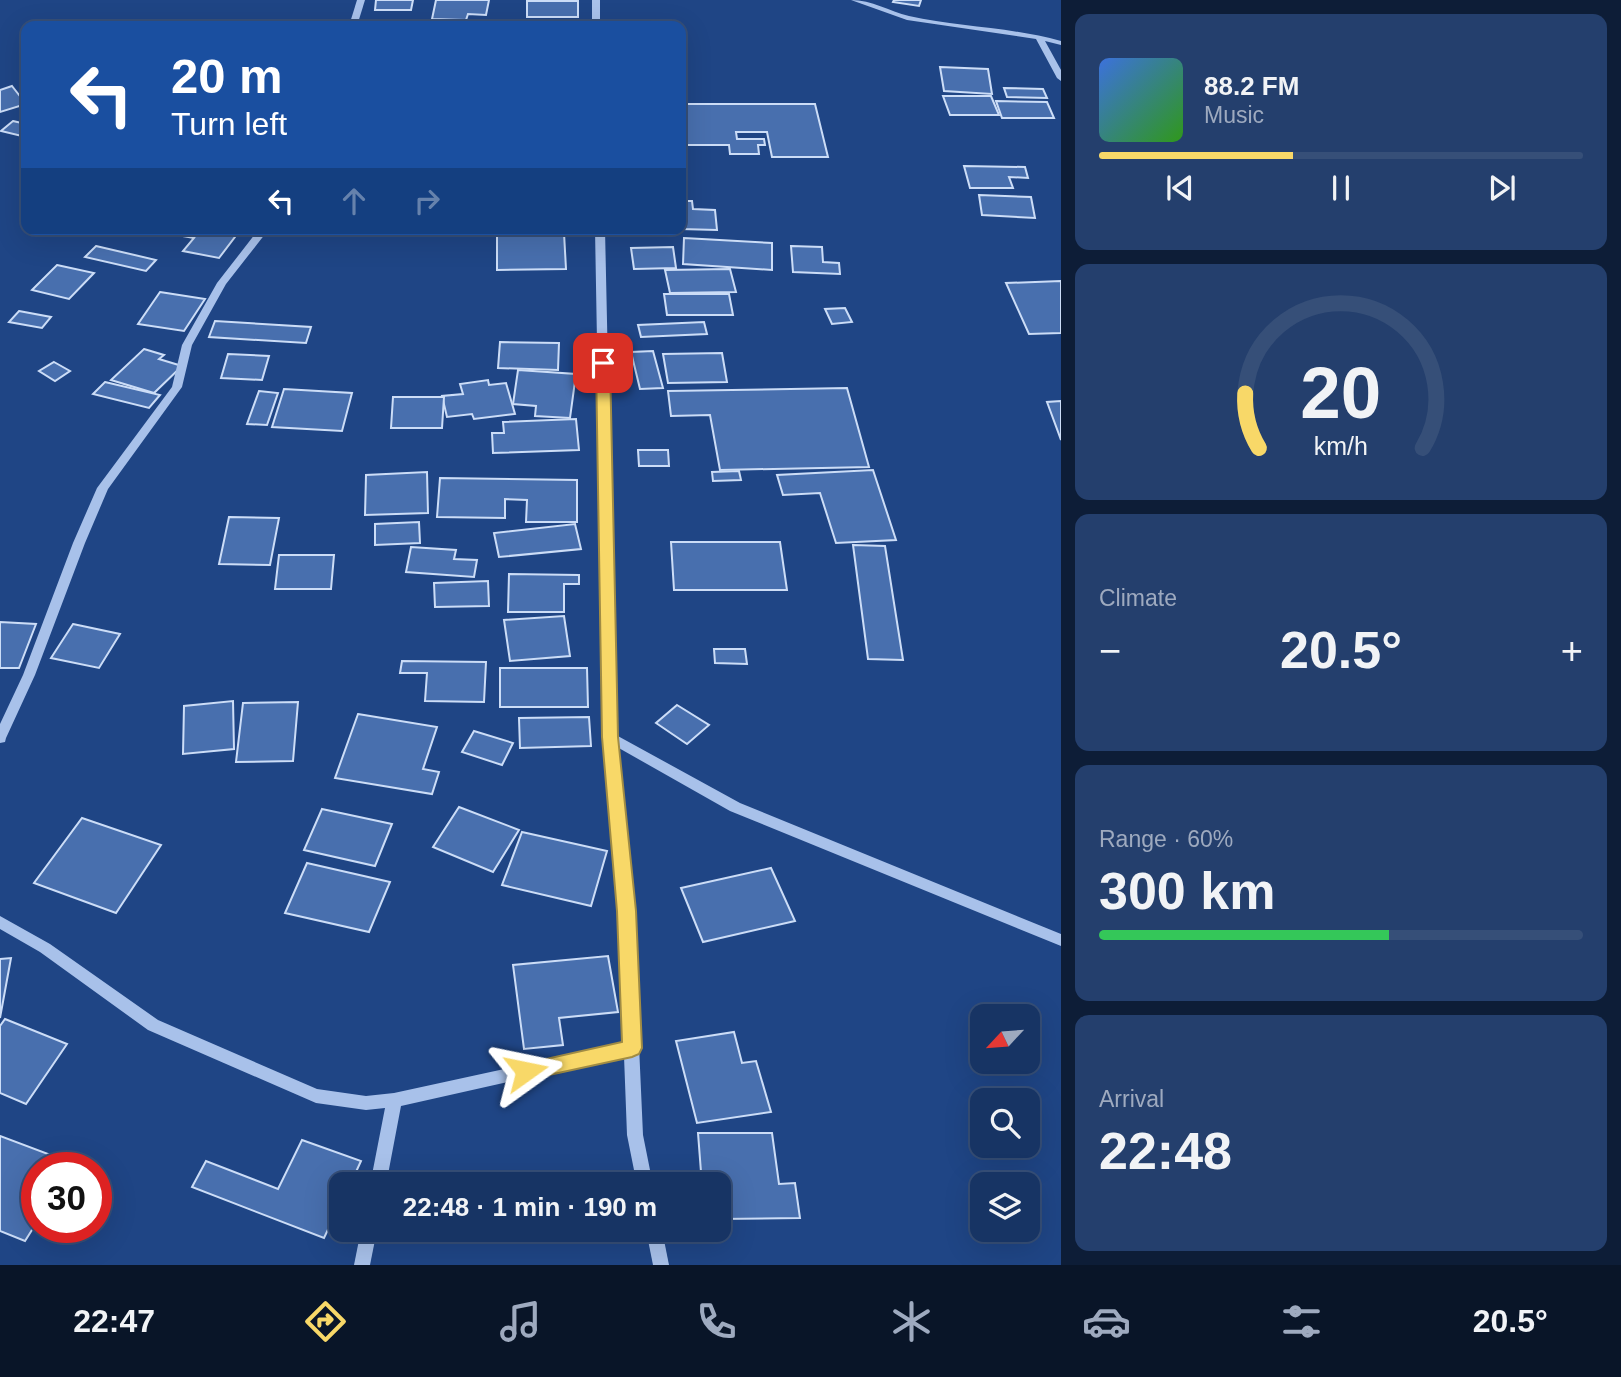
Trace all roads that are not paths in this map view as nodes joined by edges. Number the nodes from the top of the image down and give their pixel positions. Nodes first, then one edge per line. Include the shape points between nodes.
1 (361, 0) edge
2 (596, 0) edge
3 (855, 0) edge
4 (355, 21) edge
5 (596, 21) edge
6 (1039, 37) junction
7 (1061, 43) edge
8 (1061, 78) edge
9 (259, 235) edge
10 (600, 235) edge
11 (610, 737) junction
12 (0, 738) edge
13 (0, 922) edge
14 (1061, 940) edge
15 (632, 1048) junction
16 (394, 1100) junction
17 (380, 1172) edge
18 (642, 1172) edge
19 (367, 1242) edge
20 (656, 1242) edge
21 (362, 1265) edge
22 (661, 1265) edge

1 - 4 street
2 - 5 street
3 - 6 street via 907,18
6 - 7 street
6 - 8 street
9 - 12 street via 222,283 187,345 177,387 103,488
10 - 11 street
11 - 14 street via 735,807
11 - 15 street via 626,911
13 - 16 street via 45,948 152,1025 316,1096 366,1103
15 - 16 street
15 - 18 street via 635,1135
16 - 17 street
19 - 21 street
20 - 22 street

